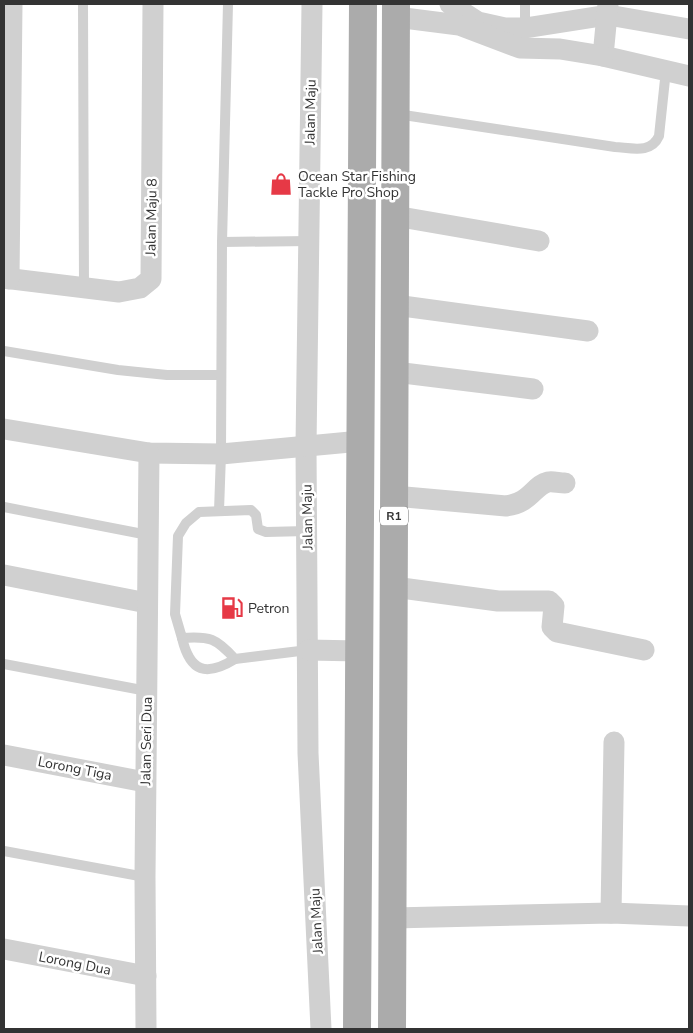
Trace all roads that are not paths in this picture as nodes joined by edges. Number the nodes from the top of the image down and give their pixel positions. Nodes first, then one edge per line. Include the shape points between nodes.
1 (12, 4) edge
2 (83, 4) edge
3 (153, 4) edge
4 (228, 4) edge
5 (312, 4) edge
6 (363, 4) edge
7 (450, 4) edge
8 (525, 4) edge
9 (396, 10) edge
10 (608, 10) edge
11 (525, 28) junction
12 (689, 29) edge
13 (603, 56) junction
14 (666, 70) junction
15 (689, 76) edge
16 (395, 114) junction
17 (395, 216) junction
18 (309, 241) junction
19 (538, 241) dead end
20 (222, 242) junction
21 (6, 278) edge
22 (84, 290) junction
23 (395, 306) junction
24 (588, 331) dead end
25 (4, 350) edge
26 (220, 375) junction
27 (395, 381) junction
28 (533, 389) dead end
29 (4, 429) edge
30 (361, 441) junction
31 (306, 446) junction
32 (149, 453) junction
33 (221, 454) junction
34 (565, 483) dead end
35 (394, 499) junction
36 (4, 507) edge
37 (219, 511) junction
38 (307, 531) junction
39 (148, 535) junction
40 (4, 575) edge
41 (394, 587) junction
42 (147, 603) junction
43 (182, 638) junction
44 (308, 650) junction
45 (644, 650) dead end
46 (359, 651) junction
47 (235, 659) junction
48 (4, 664) edge
49 (147, 690) junction
50 (614, 742) dead end
51 (4, 755) edge
52 (145, 782) junction
53 (4, 851) edge
54 (145, 877) junction
55 (611, 913) junction
56 (689, 916) edge
57 (393, 918) junction
58 (4, 950) edge
59 (146, 976) junction
60 (146, 1029) edge
61 (321, 1029) edge
62 (357, 1029) edge
63 (392, 1029) edge

1 - 21 street
2 - 22 lane
3 - 22 street, Jalan Maju 8 via 151,279 140,288 119,292
4 - 20 lane
5 - 18 street, Jalan Maju
6 - 30 main road, R1
7 - 11 street via 478,22 505,28
8 - 11 lane
9 - 13 street via 459,25 520,48 560,49
9 - 16 main road, R1
10 - 11 street
10 - 12 street
10 - 13 street
13 - 14 street
14 - 15 street
14 - 16 lane via 658,136 655,144 647,149
16 - 17 main road, R1
17 - 19 street
17 - 23 main road, R1
18 - 20 lane
18 - 31 street, Jalan Maju
20 - 26 lane
21 - 22 street, Jalan Maju 8
23 - 24 street
23 - 27 main road, R1
25 - 26 lane via 128,371
26 - 33 lane
27 - 28 street
27 - 30 main road via 385,432
27 - 35 main road, R1
29 - 32 street
30 - 31 street
30 - 35 main road via 383,457
30 - 46 main road, R1
31 - 33 street
31 - 38 street, Jalan Maju
32 - 33 street
32 - 39 street, Jalan Seri Dua
33 - 37 lane
34 - 35 street via 550,481 522,503 506,506
35 - 41 main road, R1
36 - 39 lane
37 - 38 lane via 251,510 256,515 258,529 266,532
37 - 43 lane via 199,512 186,523 178,536 175,614
38 - 44 street, Jalan Maju
39 - 42 street, Jalan Seri Dua
40 - 42 street
41 - 45 street via 498,601 549,601 554,606 552,627 557,632
41 - 57 main road, R1
42 - 49 street, Jalan Seri Dua
43 - 47 lane via 203,636 220,642
43 - 47 lane via 186,655 195,666 219,669
44 - 46 street
44 - 47 lane
44 - 61 street, Jalan Maju via 308,753
46 - 62 main road, R1
48 - 49 lane
49 - 52 street, Jalan Seri Dua
50 - 55 street
51 - 52 street, Lorong Tiga
52 - 54 street, Jalan Seri Dua
53 - 54 lane
54 - 59 street, Jalan Seri Dua
55 - 56 street
55 - 57 street
57 - 63 main road, R1
58 - 59 street, Lorong Dua
59 - 60 street, Jalan Seri Dua

